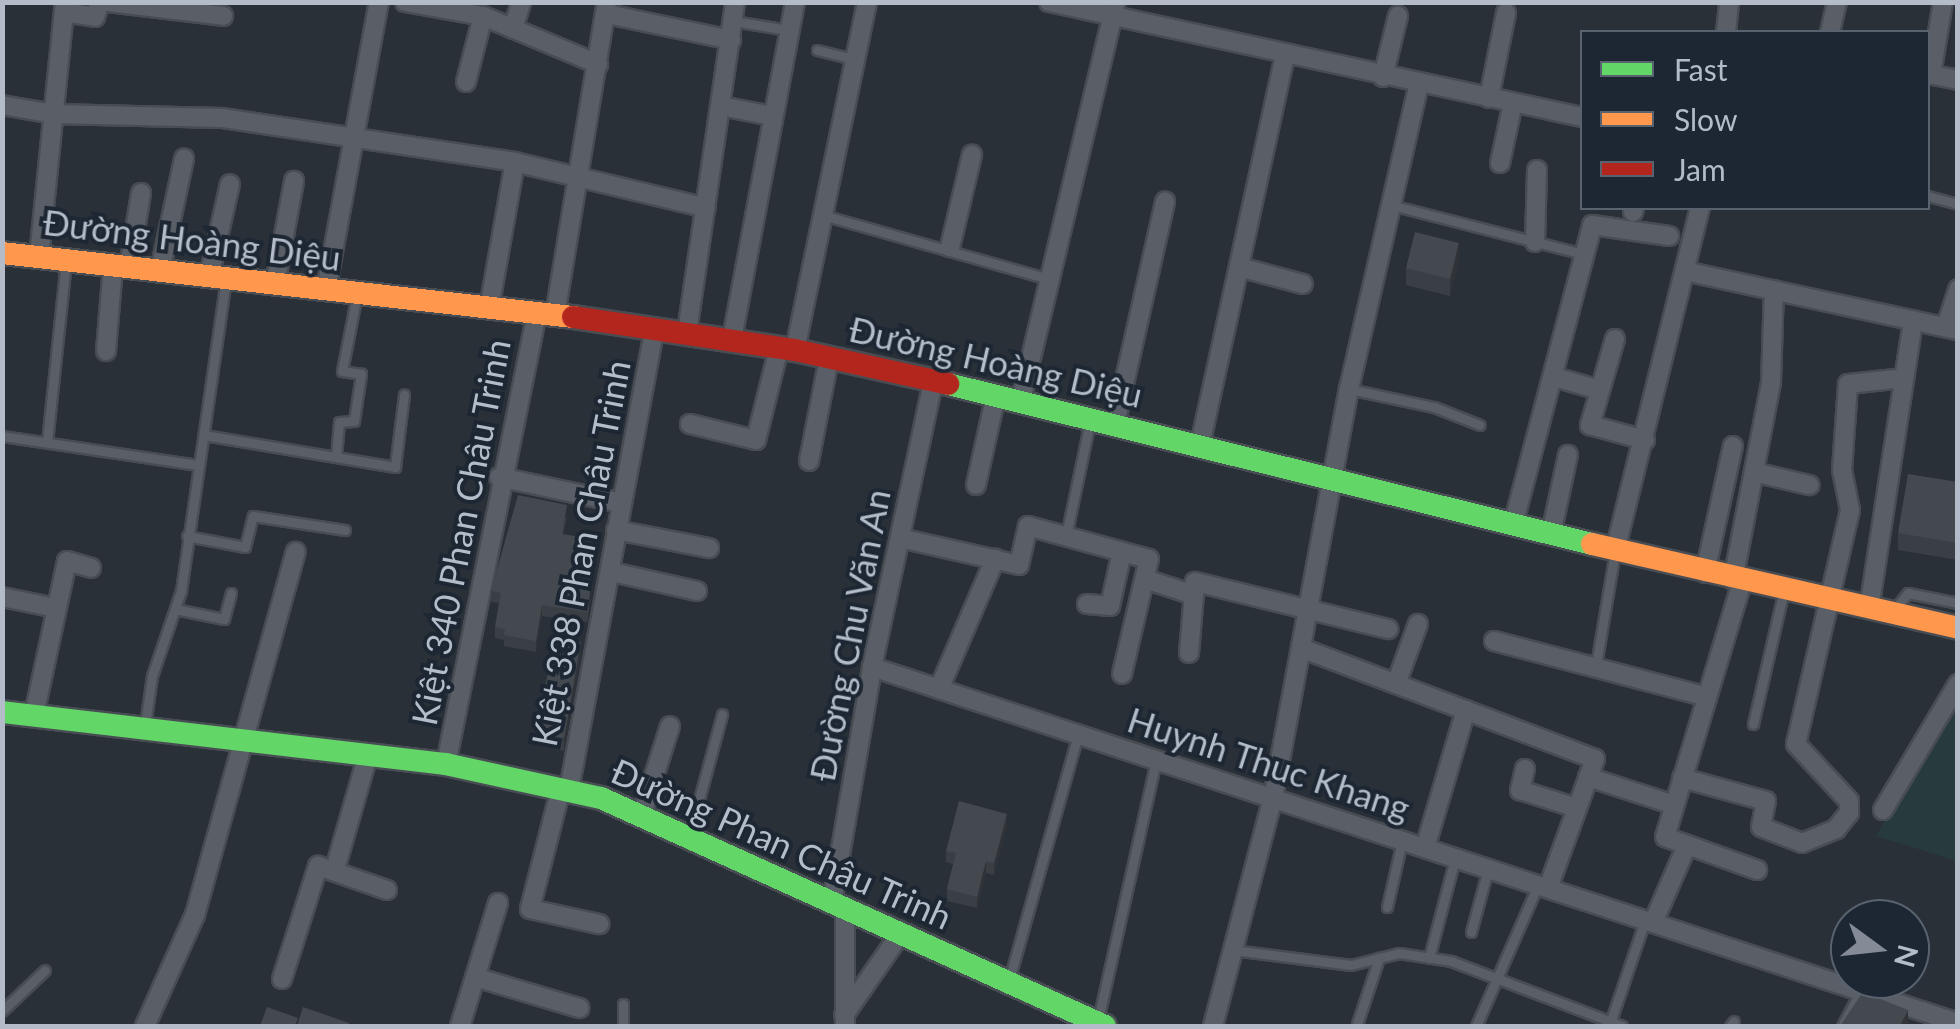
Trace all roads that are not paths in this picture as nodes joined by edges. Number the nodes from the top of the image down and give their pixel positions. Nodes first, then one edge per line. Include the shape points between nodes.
1 (100, 2) edge
2 (108, 2) edge
3 (380, 2) edge
4 (406, 2) edge
5 (521, 2) edge
6 (795, 2) edge
7 (868, 2) edge
8 (1049, 2) edge
9 (1730, 2) edge
10 (1837, 2) edge
11 (1943, 2) edge
12 (169, 6) edge
13 (64, 7) edge
14 (607, 8) edge
15 (1115, 11) edge
16 (1506, 13) dead end
17 (223, 16) dead end
18 (482, 16) junction
19 (1398, 16) dead end
20 (733, 21) edge
21 (513, 29) junction
22 (788, 30) junction
23 (1728, 30) edge
24 (1830, 30) edge
25 (818, 50) dead end
26 (1286, 56) junction
27 (856, 60) junction
28 (598, 64) junction
29 (1930, 69) edge
30 (1930, 74) edge
31 (1383, 77) junction
32 (1958, 80) edge
33 (466, 82) dead end
34 (1419, 84) junction
35 (1488, 98) junction
36 (1513, 103) junction
37 (2, 105) edge
38 (721, 106) junction
39 (54, 114) junction
40 (772, 116) junction
41 (1580, 117) edge
42 (354, 140) junction
43 (972, 155) dead end
44 (184, 159) dead end
45 (515, 162) junction
46 (1500, 163) dead end
47 (1537, 170) dead end
48 (575, 180) junction
49 (294, 182) dead end
50 (230, 184) dead end
51 (141, 193) dead end
52 (1930, 197) edge
53 (1165, 202) dead end
54 (1958, 204) edge
55 (1391, 205) junction
56 (706, 208) junction
57 (1700, 210) edge
58 (826, 216) junction
59 (1669, 236) dead end
60 (1534, 242) junction
61 (950, 247) junction
62 (2, 253) edge
63 (1586, 255) junction
64 (39, 257) junction
65 (66, 261) junction
66 (121, 267) junction
67 (1239, 267) junction
68 (160, 272) junction
69 (1689, 272) junction
70 (218, 278) junction
71 (1051, 280) junction
72 (275, 284) junction
73 (1303, 284) dead end
74 (1958, 289) edge
75 (326, 290) junction
76 (1774, 290) junction
77 (357, 294) junction
78 (488, 309) junction
79 (546, 314) junction
80 (1913, 320) junction
81 (655, 328) junction
82 (1952, 329) edge
83 (687, 332) junction
84 (1615, 339) dead end
85 (732, 340) junction
86 (787, 349) junction
87 (106, 351) dead end
88 (828, 358) junction
89 (1554, 377) junction
90 (1904, 378) junction
91 (933, 382) junction
92 (1349, 389) junction
93 (1600, 390) junction
94 (404, 395) dead end
95 (996, 395) junction
96 (1021, 400) junction
97 (1091, 418) junction
98 (690, 424) dead end
99 (1115, 424) junction
100 (1480, 425) dead end
101 (204, 435) junction
102 (2, 436) edge
103 (1644, 440) junction
104 (47, 442) junction
105 (1200, 446) junction
106 (1733, 446) dead end
107 (1568, 455) dead end
108 (336, 458) junction
109 (809, 461) dead end
110 (198, 465) junction
111 (1754, 472) junction
112 (499, 477) junction
113 (1333, 478) junction
114 (976, 485) dead end
115 (1810, 485) dead end
116 (620, 503) junction
117 (1513, 524) junction
118 (345, 530) dead end
119 (616, 530) junction
120 (1550, 534) junction
121 (188, 536) junction
122 (1066, 536) junction
123 (900, 538) junction
124 (708, 548) dead end
125 (1615, 551) junction
126 (296, 552) dead end
127 (1122, 552) junction
128 (995, 559) junction
129 (90, 568) dead end
130 (612, 572) junction
131 (1705, 573) junction
132 (1145, 579) junction
133 (1737, 581) junction
134 (697, 591) dead end
135 (1784, 591) junction
136 (231, 593) dead end
137 (1194, 595) junction
138 (2, 597) edge
139 (1829, 600) junction
140 (1958, 603) edge
141 (1087, 604) dead end
142 (56, 608) junction
143 (1309, 608) junction
144 (175, 609) junction
145 (1880, 611) junction
146 (1418, 624) dead end
147 (1958, 628) edge
148 (1388, 629) dead end
149 (1494, 641) dead end
150 (1301, 648) junction
151 (1190, 653) dead end
152 (1596, 665) junction
153 (872, 667) junction
154 (1122, 674) dead end
155 (1396, 684) junction
156 (1958, 684) edge
157 (939, 689) junction
158 (1707, 696) junction
159 (1466, 710) junction
160 (2, 712) edge
161 (722, 714) dead end
162 (34, 715) junction
163 (1753, 724) dead end
164 (670, 726) dead end
165 (144, 733) junction
166 (1078, 734) junction
167 (242, 742) junction
168 (368, 756) junction
169 (1156, 760) junction
170 (446, 764) junction
171 (1524, 769) dead end
172 (1588, 777) junction
173 (1682, 778) junction
174 (565, 789) junction
175 (1273, 798) junction
176 (1674, 805) junction
177 (1576, 808) junction
178 (1883, 810) dead end
179 (642, 814) junction
180 (690, 833) junction
181 (1402, 840) junction
182 (1687, 845) junction
183 (1425, 848) junction
184 (1455, 858) junction
185 (335, 869) junction
186 (1488, 869) junction
187 (1757, 870) dead end
188 (1543, 887) junction
189 (387, 890) dead end
190 (498, 903) dead end
191 (838, 905) junction
192 (1387, 907) dead end
193 (1649, 922) junction
194 (599, 924) dead end
195 (1470, 932) dead end
196 (901, 934) junction
197 (1234, 950) junction
198 (1379, 958) junction
199 (1429, 958) junction
200 (44, 970) dead end
201 (475, 977) junction
202 (282, 979) dead end
203 (1501, 980) junction
204 (1008, 982) junction
205 (1830, 982) edge
206 (1857, 999) edge
207 (1883, 999) edge
208 (623, 1004) dead end
209 (579, 1008) dead end
210 (2, 1011) edge
211 (844, 1021) edge
212 (1958, 1023) edge
213 (1357, 1024) edge
214 (1610, 1024) edge
215 (1102, 1025) edge
216 (145, 1026) edge
217 (460, 1026) edge
218 (623, 1026) edge
219 (1214, 1026) edge
220 (1476, 1026) edge
221 (1622, 1026) edge
222 (1842, 1026) edge

1 - 13 street via 95,17
2 - 12 street
3 - 42 street
4 - 18 street
5 - 21 street
6 - 22 street
7 - 27 street
8 - 15 street
9 - 23 street
10 - 24 street
11 - 29 street
12 - 17 street
13 - 39 street
14 - 20 street
14 - 28 street, Kiệt 340 Phan Châu Trinh
15 - 26 street
15 - 71 street
16 - 35 street
18 - 21 street
18 - 33 street
19 - 31 street
20 - 22 lane
20 - 38 street
21 - 28 street
22 - 40 street
25 - 27 lane
26 - 31 street
26 - 67 street
27 - 58 street
28 - 48 street, Kiệt 340 Phan Châu Trinh
30 - 32 street
31 - 34 street
34 - 35 street
34 - 55 street
35 - 36 street
36 - 41 street
36 - 46 street
37 - 39 street
38 - 40 street
38 - 56 street
39 - 42 street via 222,118
39 - 64 street
40 - 85 street
42 - 45 street
42 - 75 street
43 - 61 street
44 - 68 street
45 - 48 street
45 - 78 street
47 - 60 street
48 - 56 street
48 - 79 street, Kiệt 340 Phan Châu Trinh
49 - 72 street
50 - 70 street
51 - 66 street
52 - 54 lane
53 - 99 street
55 - 60 lane
55 - 92 street
56 - 83 street
57 - 69 street
58 - 61 lane
58 - 86 street
59 - 63 street via 1592,225
60 - 63 lane
61 - 71 lane
62 - 64 main road, Đường Hoàng Diệu
63 - 89 street
64 - 65 main road, Đường Hoàng Diệu
65 - 66 main road, Đường Hoàng Diệu
65 - 104 lane
66 - 68 main road, Đường Hoàng Diệu
66 - 87 street
67 - 73 street
67 - 105 street
68 - 70 main road, Đường Hoàng Diệu
69 - 76 street
69 - 103 street
70 - 72 main road, Đường Hoàng Diệu
70 - 101 lane
71 - 96 street
72 - 75 main road, Đường Hoàng Diệu
74 - 82 street
75 - 77 main road, Đường Hoàng Diệu
76 - 80 street
76 - 111 street via 1771,383
77 - 78 main road, Đường Hoàng Diệu
77 - 108 lane via 342,371 361,374 354,421 338,422
78 - 79 main road, Đường Hoàng Diệu
79 - 81 main road, Đường Hoàng Diệu
79 - 112 street, Kiệt 340 Phan Châu Trinh
80 - 82 street
80 - 90 street
81 - 83 main road, Đường Hoàng Diệu
81 - 116 street, Kiệt 338 Phan Châu Trinh
83 - 85 main road, Đường Hoàng Diệu
84 - 93 street
85 - 86 main road, Đường Hoàng Diệu
86 - 88 main road, Đường Hoàng Diệu
86 - 98 street via 756,440
88 - 91 main road, Đường Hoàng Diệu
88 - 109 street
89 - 93 street
89 - 117 street
90 - 139 street via 1848,384 1842,470 1850,510
90 - 145 street
91 - 95 main road, Đường Hoàng Diệu
91 - 123 street, Đường Chu Văn An
92 - 100 lane via 1434,407
92 - 113 street
93 - 103 street via 1590,425
94 - 108 lane via 394,467
95 - 96 main road, Đường Hoàng Diệu
95 - 114 street
96 - 97 main road, Đường Hoàng Diệu
97 - 99 main road, Đường Hoàng Diệu
97 - 122 lane
99 - 105 main road, Đường Hoàng Diệu
101 - 108 lane
101 - 110 lane
102 - 104 lane
103 - 125 street
104 - 110 lane
105 - 113 main road, Đường Hoàng Diệu
106 - 131 street
107 - 120 street
110 - 121 lane
111 - 115 street
111 - 133 street
112 - 116 street
112 - 170 street, Kiệt 340 Phan Châu Trinh
113 - 117 main road, Đường Hoàng Diệu
113 - 143 street
116 - 119 street, Kiệt 338 Phan Châu Trinh
117 - 120 main road, Đường Hoàng Diệu
118 - 121 lane via 254,516 245,548
119 - 124 street
119 - 130 street, Kiệt 338 Phan Châu Trinh
120 - 125 main road, Đường Hoàng Diệu
121 - 144 lane
122 - 127 street
122 - 128 street via 1028,526 1019,565
123 - 128 street
123 - 153 street, Đường Chu Văn An
125 - 131 main road, Đường Hoàng Diệu
125 - 152 lane
126 - 167 street
127 - 132 street via 1149,559
127 - 141 street via 1110,606
128 - 157 street
129 - 142 street via 66,562
130 - 134 street
130 - 174 street, Kiệt 338 Phan Châu Trinh
131 - 133 main road, Đường Hoàng Diệu
132 - 137 street
132 - 154 street
133 - 135 main road, Đường Hoàng Diệu
133 - 158 street
135 - 139 main road, Đường Hoàng Diệu
135 - 163 lane
136 - 144 lane via 224,619
137 - 143 street via 1194,582
137 - 151 street
138 - 142 street
139 - 145 main road, Đường Hoàng Diệu
139 - 173 street via 1796,744 1850,801 1836,829 1802,843 1760,827 1766,801
140 - 145 lane via 1908,594
142 - 162 street
143 - 148 street
143 - 150 street
144 - 165 lane via 152,676
145 - 147 main road, Đường Hoàng Diệu
146 - 155 street
149 - 152 street
150 - 155 street
150 - 175 street
152 - 158 street
153 - 157 street, Huynh Thuc Khang
153 - 191 street, Đường Chu Văn An
155 - 159 street
156 - 178 street
157 - 166 street, Huynh Thuc Khang
158 - 173 street
159 - 172 street via 1595,759
159 - 183 street
160 - 162 main road, Đường Phan Châu Trinh
161 - 180 lane
162 - 165 main road, Đường Phan Châu Trinh
164 - 179 street
165 - 167 main road, Đường Phan Châu Trinh
166 - 169 street, Huynh Thuc Khang
166 - 204 lane
167 - 168 main road, Đường Phan Châu Trinh
167 - 216 street via 231,802 195,914
168 - 170 main road, Đường Phan Châu Trinh
168 - 185 street
169 - 175 street, Huynh Thuc Khang
169 - 215 lane
170 - 174 main road, Đường Phan Châu Trinh
171 - 177 street via 1520,790
172 - 176 street
172 - 177 street
173 - 176 street
174 - 179 main road, Đường Phan Châu Trinh
174 - 194 street, Kiệt 338 Phan Châu Trinh via 530,909
175 - 181 street, Huynh Thuc Khang
175 - 197 street
176 - 182 street via 1665,837
177 - 188 street
179 - 180 main road, Đường Phan Châu Trinh
180 - 191 main road, Đường Phan Châu Trinh
181 - 183 street, Huynh Thuc Khang
181 - 192 lane
182 - 187 street
182 - 193 street
183 - 184 street, Huynh Thuc Khang
184 - 186 street, Huynh Thuc Khang
184 - 199 lane
185 - 189 street
185 - 202 street via 318,866
186 - 188 street, Huynh Thuc Khang
186 - 195 lane
188 - 193 street, Huynh Thuc Khang
188 - 203 lane
190 - 201 street
191 - 196 main road, Đường Phan Châu Trinh
191 - 211 street, Đường Chu Văn An
193 - 205 street, Huynh Thuc Khang
193 - 214 lane
196 - 204 main road, Đường Phan Châu Trinh
196 - 211 street
197 - 198 lane via 1351,965
197 - 219 street
198 - 199 lane
198 - 213 lane
199 - 203 lane
200 - 210 lane
201 - 209 street
201 - 217 street
203 - 214 lane
203 - 220 lane
204 - 215 main road, Đường Phan Châu Trinh
206 - 222 lane
207 - 212 street, Huynh Thuc Khang
208 - 218 lane
214 - 221 lane

